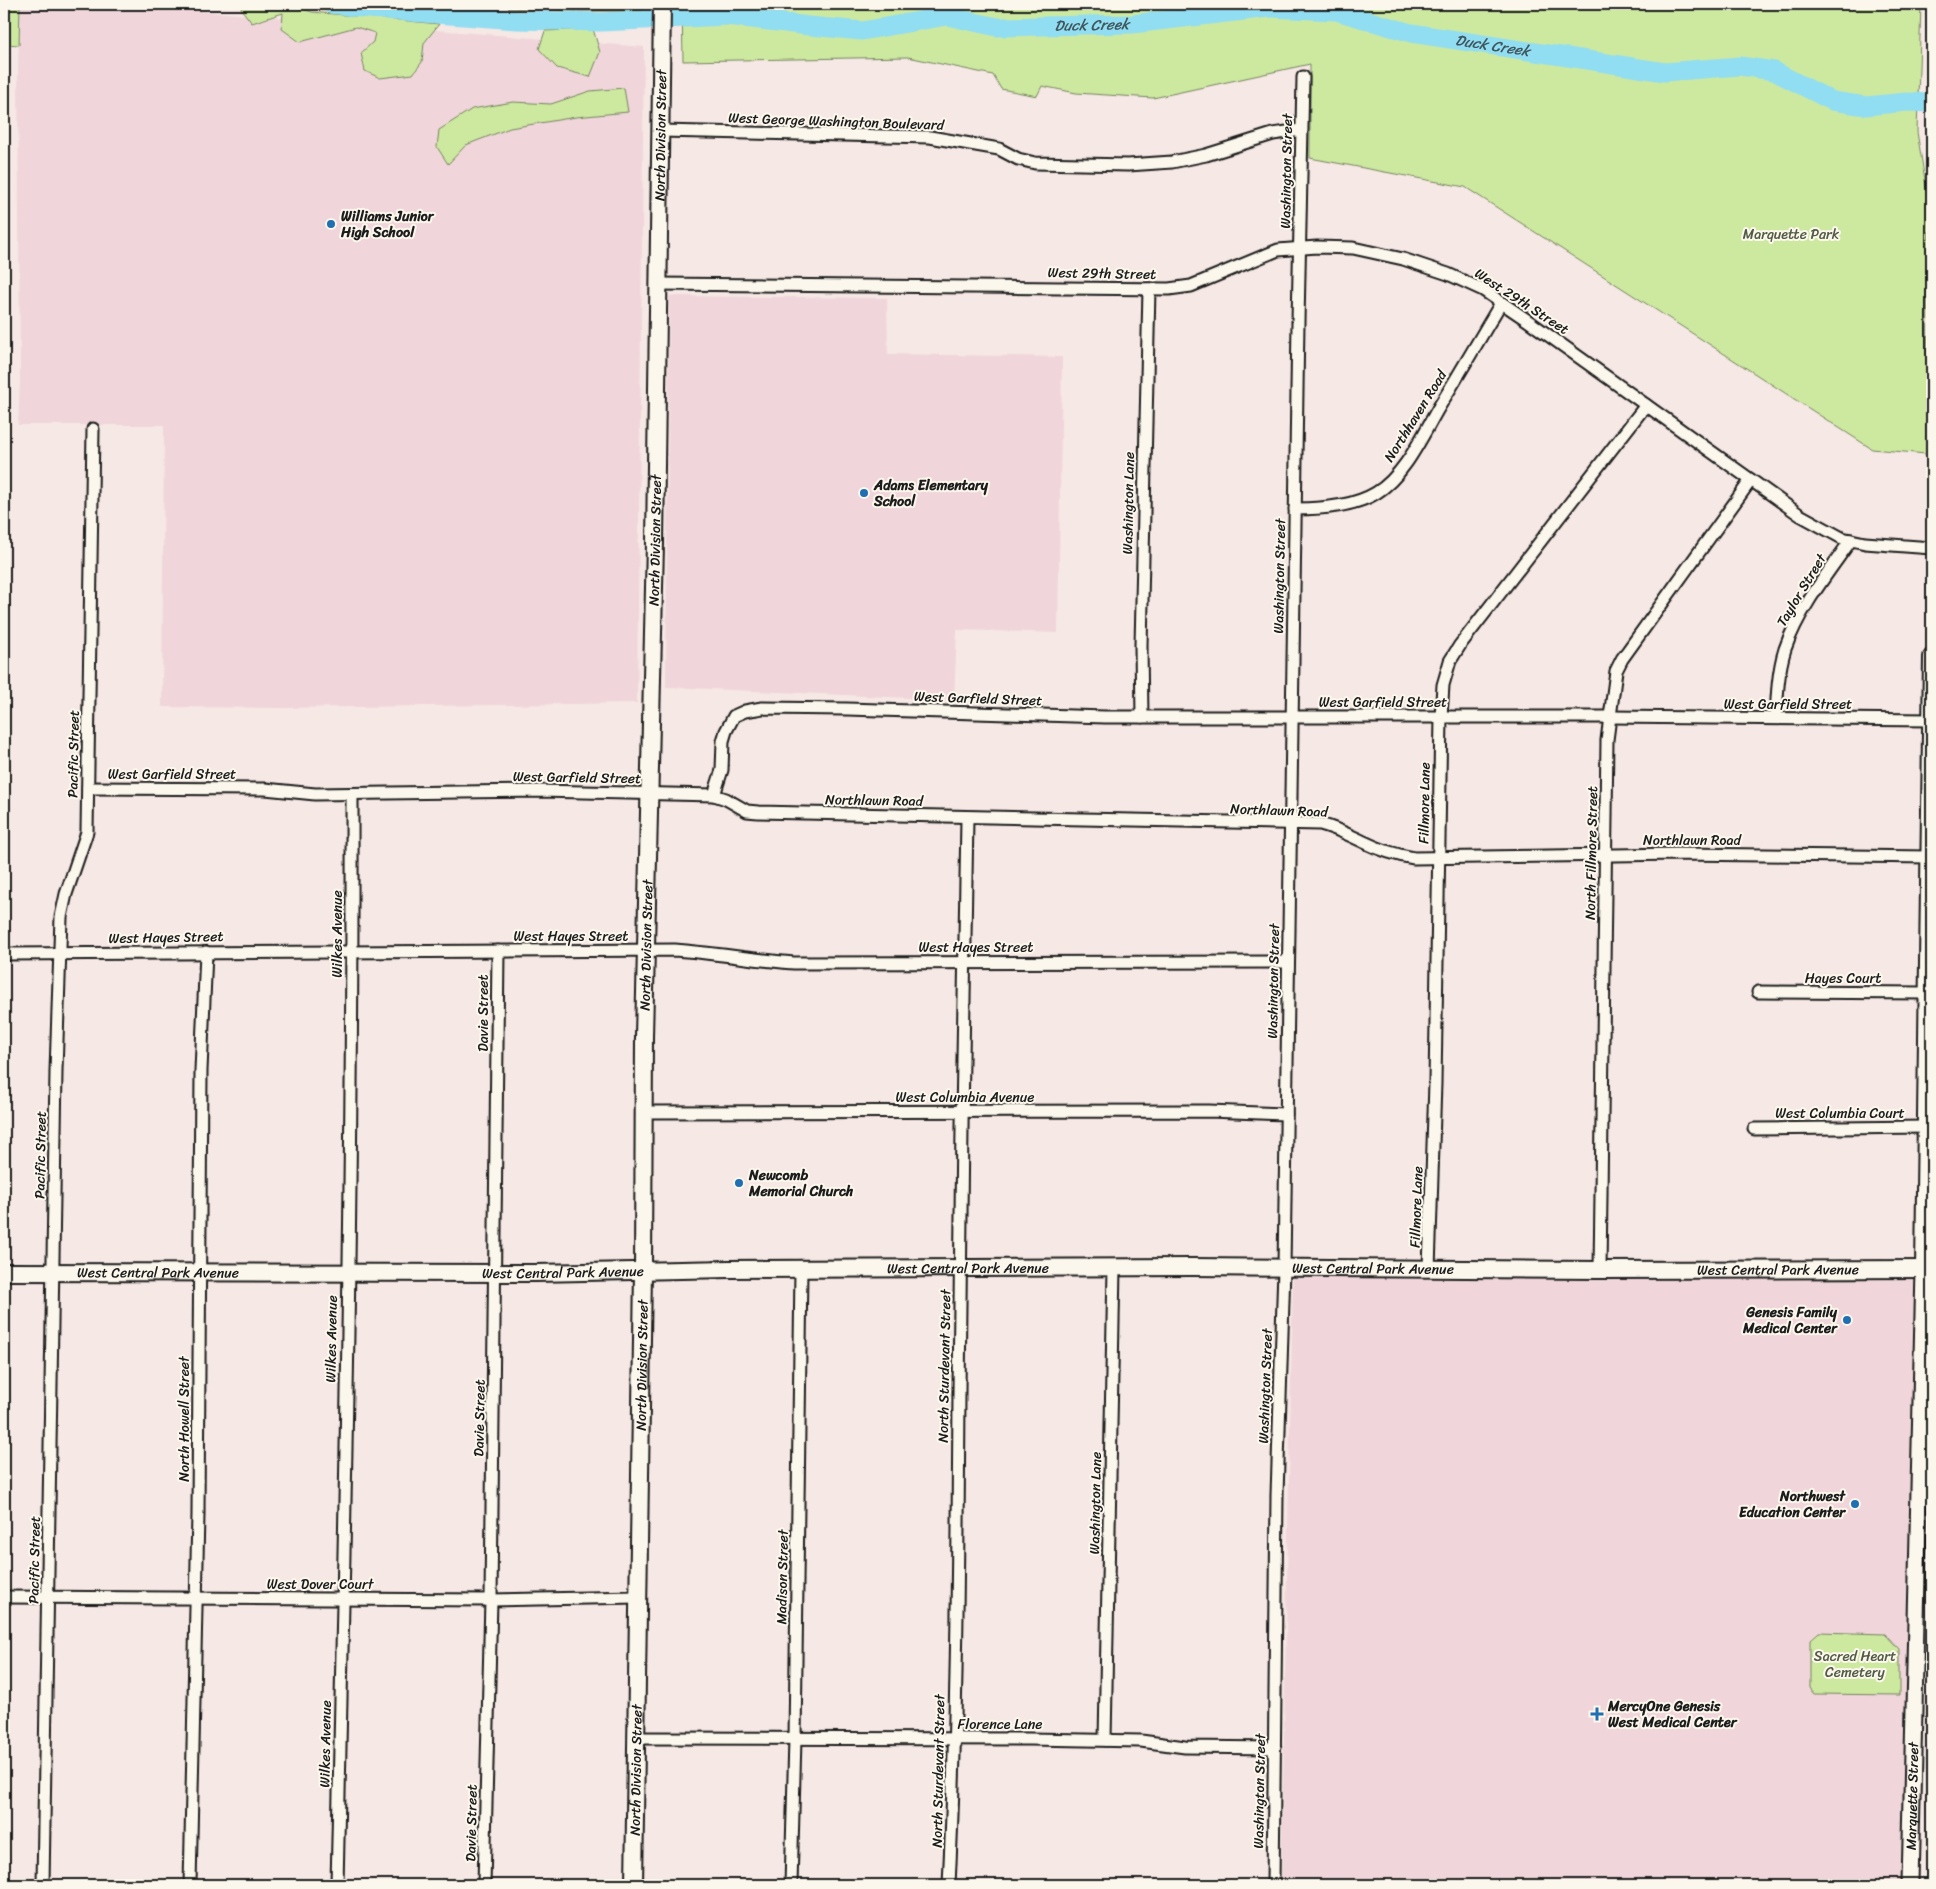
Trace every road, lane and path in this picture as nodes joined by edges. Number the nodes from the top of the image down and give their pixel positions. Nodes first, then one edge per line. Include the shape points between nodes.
1 (662, 4) edge
2 (1303, 77) dead end
3 (1302, 130) junction
4 (660, 131) junction
5 (1299, 248) junction
6 (658, 284) junction
7 (1149, 288) junction
8 (1501, 303) junction
9 (1646, 405) junction
10 (93, 429) dead end
11 (1751, 480) junction
12 (1295, 508) junction
13 (1851, 540) junction
14 (1932, 548) edge
15 (1932, 657) edge
16 (1142, 718) junction
17 (1292, 718) junction
18 (1441, 718) junction
19 (1610, 718) junction
20 (1776, 718) junction
21 (1932, 720) edge
22 (88, 788) junction
23 (650, 793) junction
24 (352, 794) junction
25 (714, 795) junction
26 (967, 818) junction
27 (1290, 824) junction
28 (1606, 856) junction
29 (1930, 857) junction
30 (1438, 858) junction
31 (646, 950) junction
32 (352, 951) junction
33 (498, 951) junction
34 (206, 952) junction
35 (60, 953) junction
36 (4, 954) edge
37 (1288, 962) junction
38 (964, 963) junction
39 (1758, 992) dead end
40 (1928, 993) junction
41 (643, 1112) junction
42 (962, 1112) junction
43 (1286, 1114) junction
44 (1927, 1127) junction
45 (1754, 1128) dead end
46 (960, 1268) junction
47 (1114, 1268) junction
48 (1284, 1268) junction
49 (1928, 1268) edge
50 (802, 1269) junction
51 (1429, 1269) junction
52 (1600, 1270) junction
53 (643, 1271) junction
54 (4, 1272) edge
55 (53, 1272) junction
56 (200, 1272) junction
57 (347, 1272) junction
58 (496, 1272) junction
59 (1926, 1490) edge
60 (4, 1597) edge
61 (48, 1597) junction
62 (637, 1597) junction
63 (196, 1598) junction
64 (343, 1599) junction
65 (491, 1600) junction
66 (635, 1738) junction
67 (795, 1739) junction
68 (954, 1739) junction
69 (1105, 1740) junction
70 (1275, 1748) junction
71 (44, 1885) edge
72 (190, 1885) edge
73 (337, 1885) edge
74 (484, 1885) edge
75 (634, 1885) edge
76 (791, 1885) edge
77 (949, 1885) edge
78 (1273, 1885) edge
79 (1910, 1885) edge

1 - 4 main road, North Division Street
2 - 3 street, Washington Street
3 - 4 street, West George Washington Boulevard via 1273,134 1172,162 1128,165 1035,163 1018,159 999,148 930,137
3 - 5 street, Washington Street
4 - 6 main road, North Division Street
5 - 7 street, West 29th Street via 1278,250 1191,286
5 - 8 street, West 29th Street via 1353,248 1403,259 1448,274 1483,290
5 - 12 street, Washington Street
6 - 7 street, West 29th Street
6 - 23 main road, North Division Street
7 - 16 street, Washington Lane
8 - 9 street, West 29th Street
8 - 12 street, Northhaven Road via 1393,479 1363,500 1318,509
9 - 11 street, West 29th Street
9 - 18 street, Fillmore Lane via 1460,645 1450,661 1443,685
10 - 22 street, Pacific Street
11 - 13 street, West 29th Street via 1800,515
11 - 19 street, North Fillmore Street via 1622,660 1616,671
12 - 17 street, Washington Street
13 - 14 street, West 29th Street
13 - 20 street, Taylor Street via 1796,622 1785,650
15 - 21 main road, Marquette Street
16 - 17 street, West Garfield Street
16 - 25 street, West Garfield Street via 847,708 745,711 734,716 726,731 722,770
17 - 18 street, West Garfield Street
17 - 27 street, Washington Street
18 - 19 street, West Garfield Street
18 - 30 street, Fillmore Lane
19 - 20 street, West Garfield Street
19 - 28 street, North Fillmore Street
20 - 21 street, West Garfield Street
21 - 29 main road, Marquette Street
22 - 24 street, West Garfield Street via 266,789
22 - 35 street, Pacific Street via 87,832 60,917
23 - 24 street, West Garfield Street
23 - 25 street, West Garfield Street
23 - 31 main road, North Division Street
24 - 32 street, Wilkes Avenue
25 - 26 street, Northlawn Road via 747,811 758,812
26 - 27 street, Northlawn Road
26 - 38 street, North Sturdevant Street
27 - 30 street, Northlawn Road via 1320,824 1395,854
27 - 37 street, Washington Street
28 - 29 street, Northlawn Road
28 - 30 street, Northlawn Road
28 - 52 street, North Fillmore Street
29 - 40 main road, Marquette Street
30 - 51 street, Fillmore Lane
31 - 33 street, West Hayes Street
31 - 38 street, West Hayes Street via 713,953 794,963
31 - 41 main road, North Division Street
32 - 33 street, West Hayes Street
32 - 34 street, West Hayes Street
32 - 57 street, Wilkes Avenue
33 - 58 street, Davie Street
34 - 35 street, West Hayes Street
34 - 56 street, North Howell Street
35 - 36 street, West Hayes Street
35 - 55 street, Pacific Street
37 - 38 street, West Hayes Street
37 - 43 street, Washington Street
38 - 42 street, North Sturdevant Street
39 - 40 street, Hayes Court
40 - 44 main road, Marquette Street
41 - 42 street, West Columbia Avenue
41 - 53 main road, North Division Street
42 - 43 street, West Columbia Avenue
42 - 46 street, North Sturdevant Street
43 - 48 street, Washington Street
44 - 45 street, West Columbia Court
44 - 49 main road, Marquette Street
46 - 47 main road, West Central Park Avenue
46 - 50 main road, West Central Park Avenue
46 - 68 street, North Sturdevant Street
47 - 48 main road, West Central Park Avenue
47 - 69 street, Washington Lane
48 - 51 main road, West Central Park Avenue
48 - 70 street, Washington Street via 1277,1495
49 - 52 main road, West Central Park Avenue
49 - 59 street, Marquette Street
50 - 53 main road, West Central Park Avenue
50 - 67 street, Madison Street
51 - 52 main road, West Central Park Avenue
53 - 58 main road, West Central Park Avenue
53 - 62 main road, North Division Street
54 - 55 main road, West Central Park Avenue
55 - 56 main road, West Central Park Avenue
55 - 61 street, Pacific Street
56 - 57 main road, West Central Park Avenue
56 - 63 street, North Howell Street
57 - 58 main road, West Central Park Avenue
57 - 64 street, Wilkes Avenue
58 - 65 street, Davie Street
59 - 79 street, Marquette Street
60 - 61 street, West Dover Court
61 - 63 street, West Dover Court
61 - 71 street, Pacific Street
62 - 65 street, West Dover Court
62 - 66 main road, North Division Street
63 - 64 street, West Dover Court
63 - 72 street, North Howell Street
64 - 65 street, West Dover Court
64 - 73 street, Wilkes Avenue
65 - 74 street, Davie Street
66 - 67 street, Florence Lane
66 - 75 main road, North Division Street
67 - 68 street, Florence Lane
67 - 76 street, Madison Street
68 - 69 street, Florence Lane
68 - 77 street, North Sturdevant Street
69 - 70 street, Florence Lane via 1186,1747
70 - 78 street, Washington Street

